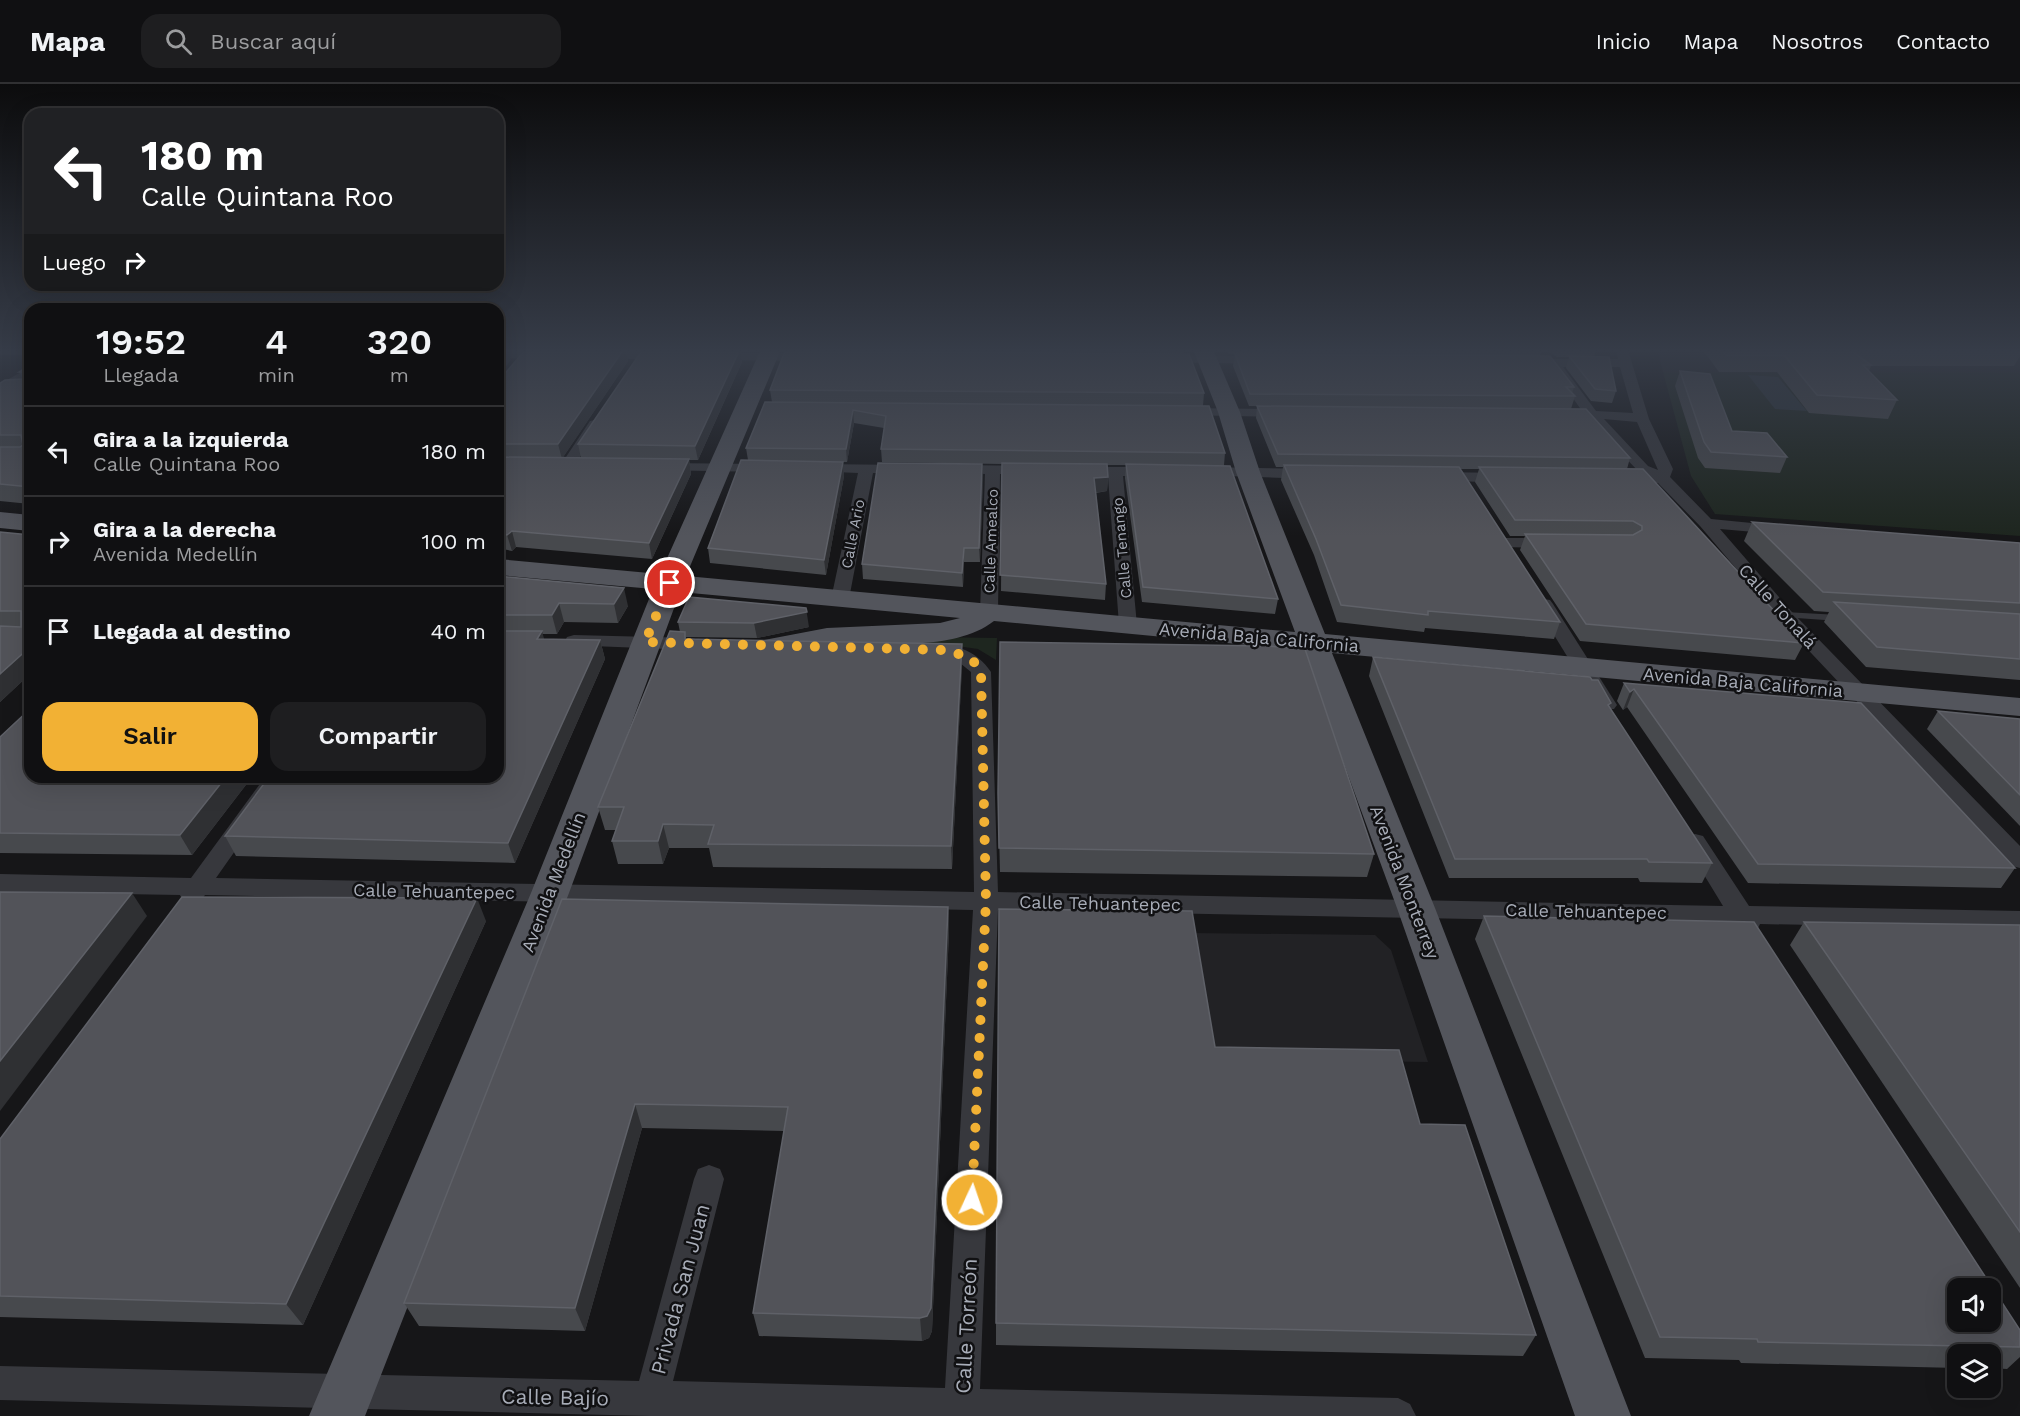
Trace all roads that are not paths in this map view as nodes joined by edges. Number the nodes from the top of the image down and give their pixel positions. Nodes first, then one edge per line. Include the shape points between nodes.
1 (748, 411) edge
2 (1589, 411) edge
3 (1640, 411) edge
4 (1170, 412) edge
5 (1229, 412) junction
6 (1299, 413) edge
7 (1545, 415) edge
8 (1592, 415) junction
9 (601, 416) edge
10 (1642, 418) junction
11 (591, 466) edge
12 (648, 467) edge
13 (718, 468) junction
14 (775, 468) edge
15 (798, 468) edge
16 (866, 468) junction
17 (993, 470) junction
18 (1049, 471) edge
19 (1071, 471) edge
20 (1115, 471) junction
21 (1170, 472) edge
22 (1193, 472) edge
23 (1248, 472) junction
24 (1331, 474) edge
25 (1425, 477) edge
26 (1520, 478) edge
27 (1603, 478) edge
28 (1662, 478) junction
29 (0, 519) edge
30 (24, 522) edge
31 (1706, 524) junction
32 (1799, 531) edge
33 (1560, 543) edge
34 (504, 568) edge
35 (670, 583) junction
36 (840, 599) junction
37 (989, 612) junction
38 (1785, 615) junction
39 (1852, 619) edge
40 (1128, 625) junction
41 (557, 641) edge
42 (645, 642) junction
43 (1313, 642) junction
44 (715, 644) edge
45 (762, 645) joint
46 (1585, 667) junction
47 (1857, 692) junction
48 (2020, 707) edge
49 (1619, 725) edge
50 (272, 783) edge
51 (1681, 822) edge
52 (2020, 860) edge
53 (0, 883) edge
54 (198, 887) junction
55 (550, 893) junction
56 (986, 901) junction
57 (1416, 908) junction
58 (177, 915) edge
59 (1742, 915) junction
60 (2020, 920) edge
61 (1761, 944) edge
62 (709, 1179) dead end
63 (0, 1383) edge
64 (651, 1399) junction
65 (342, 1404) edge
66 (962, 1411) edge
67 (1294, 1415) edge
68 (1398, 1416) edge
69 (1603, 1416) edge

1 - 13 main road, Avenida Medellín
2 - 8 street, Calle Tonalá
3 - 10 street
4 - 5 street
5 - 6 street
5 - 23 main road, Avenida Monterrey
7 - 8 street
8 - 10 street
8 - 28 street, Calle Tonalá via 1643,469
9 - 11 street via 562,466
10 - 28 street via 1666,469
12 - 13 street
13 - 14 street
13 - 35 main road, Avenida Medellín
15 - 16 street
16 - 17 street
16 - 36 street, Calle Ario
17 - 18 street
17 - 37 street, Calle Amealco
19 - 20 street
20 - 21 street
20 - 40 street, Calle Tenango
22 - 23 street
23 - 24 street
23 - 43 main road, Avenida Monterrey
25 - 26 street via 1467,487
27 - 28 street
28 - 31 street, Calle Tonalá
29 - 30 main road
31 - 32 street
31 - 38 street, Calle Tonalá
33 - 46 street via 1511,553
34 - 35 main road, Avenida Baja California
35 - 36 main road, Avenida Baja California
35 - 42 main road, Avenida Medellín
36 - 37 main road, Avenida Baja California
37 - 40 main road, Avenida Baja California
37 - 45 main road via 966,627 940,632 827,637
38 - 39 lane
38 - 47 street, Calle Tonalá
40 - 43 main road, Avenida Baja California
41 - 42 street
42 - 44 street
42 - 55 main road, Avenida Medellín
43 - 46 main road, Avenida Baja California
43 - 57 main road, Avenida Monterrey
45 - 56 street, Calle Torreón via 941,650 962,654 975,662 981,672
46 - 47 main road, Avenida Baja California
46 - 49 street
47 - 48 main road, Avenida Baja California
47 - 52 street, Calle Tonalá
50 - 54 street
51 - 59 street
53 - 54 street, Calle Tehuantepec
54 - 55 street, Calle Tehuantepec
54 - 58 street
55 - 56 street, Calle Tehuantepec
55 - 65 main road, Avenida Medellín
56 - 57 street, Calle Tehuantepec
56 - 66 street, Calle Torreón
57 - 59 street, Calle Tehuantepec
57 - 69 main road, Avenida Monterrey
59 - 60 street, Calle Tehuantepec
59 - 61 street
62 - 64 street, Privada San Juan
63 - 65 street, Calle Bajío
64 - 65 street, Calle Bajío
64 - 66 street, Calle Bajío
66 - 67 street, Calle Bajío
67 - 68 street, Calle Bajío

